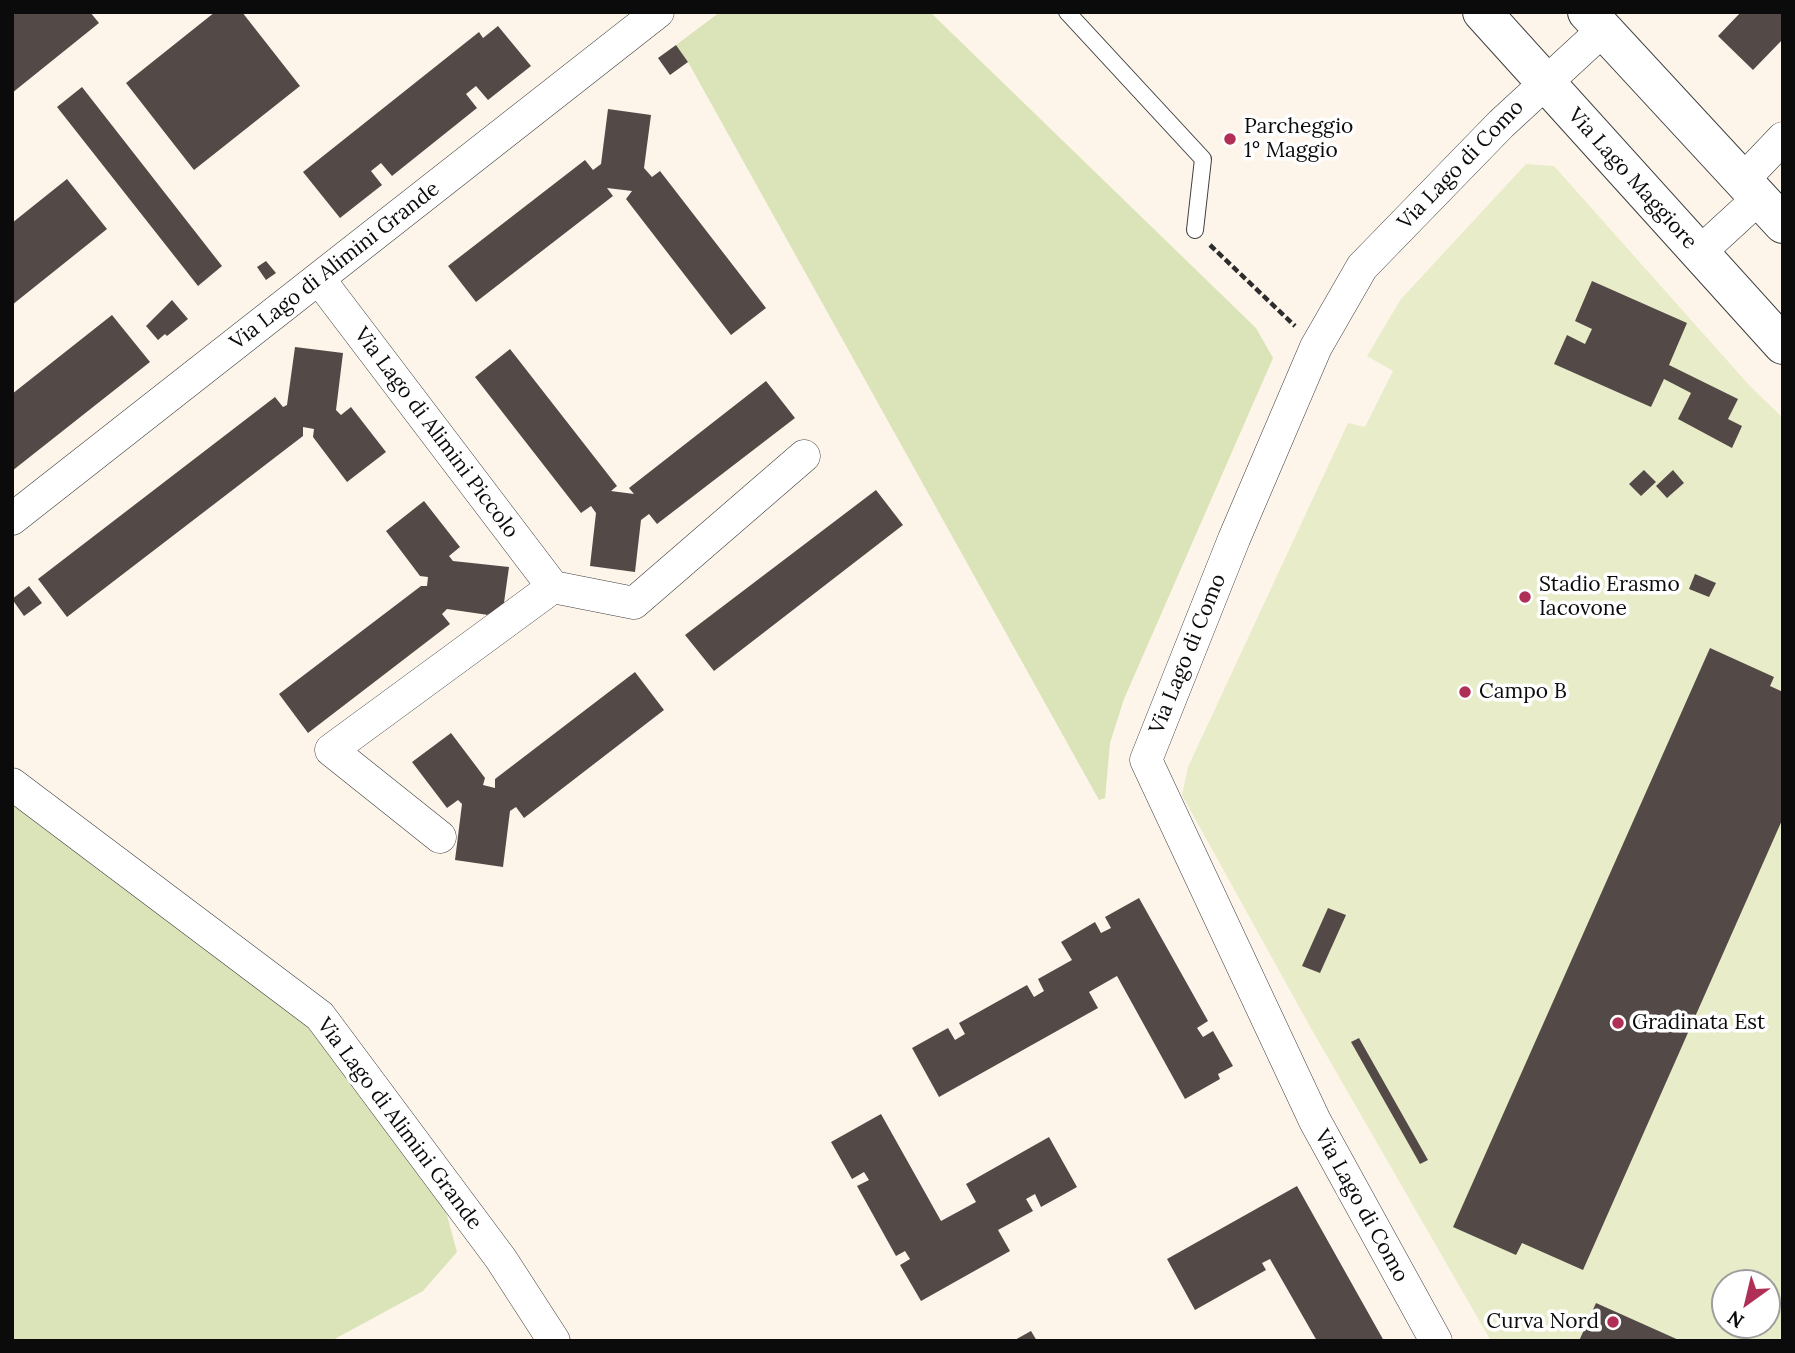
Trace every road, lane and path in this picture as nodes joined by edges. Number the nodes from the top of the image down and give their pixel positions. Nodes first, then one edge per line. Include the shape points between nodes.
1 (658, 12) edge
2 (1066, 12) edge
3 (1482, 12) edge
4 (1595, 21) edge
5 (1544, 82) junction
6 (1783, 138) edge
7 (1762, 200) edge
8 (1195, 230) joint
9 (1699, 253) junction
10 (319, 279) junction
11 (1783, 345) edge
12 (1316, 347) junction
13 (804, 456) dead end
14 (12, 519) edge
15 (553, 587) junction
16 (12, 784) edge
17 (440, 837) dead end
18 (554, 1341) edge
19 (1436, 1341) edge

1 - 10 street, Via Lago di Alimini Grande
2 - 8 lane via 1203,159
3 - 5 street, Via Lago Maggiore
4 - 5 street, Via Lago di Como
4 - 7 street
5 - 9 street, Via Lago Maggiore
5 - 12 street, Via Lago di Como via 1363,267
6 - 7 street
7 - 9 street
8 - 12 path
9 - 11 street, Via Lago Maggiore
10 - 14 street, Via Lago di Alimini Grande
10 - 15 street, Via Lago di Alimini Piccolo
12 - 19 street, Via Lago di Como via 1146,760 1315,1121
13 - 15 street via 634,603
15 - 17 street via 331,750
16 - 18 street, Via Lago di Alimini Grande via 320,1016 501,1259

